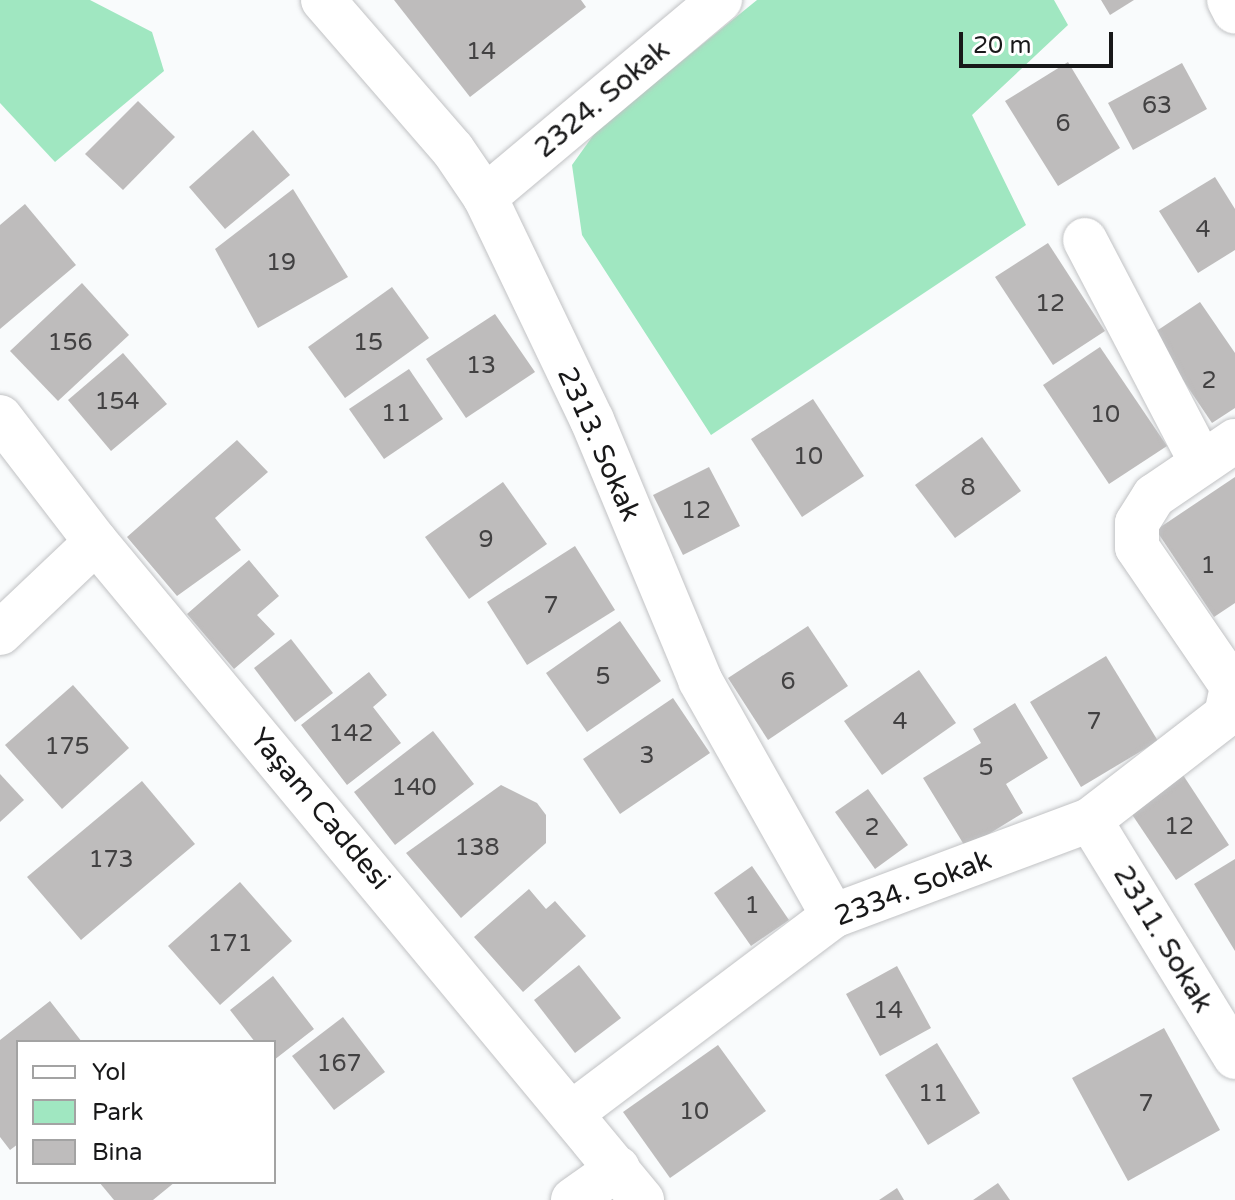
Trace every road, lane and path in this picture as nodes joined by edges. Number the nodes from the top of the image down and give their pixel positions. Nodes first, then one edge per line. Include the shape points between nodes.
1 (323, 0) edge
2 (720, 0) edge
3 (1229, 0) edge
4 (1235, 12) edge
5 (485, 197) junction
6 (1085, 240) dead end
7 (0, 417) edge
8 (1218, 451) edge
9 (96, 542) junction
10 (0, 633) edge
11 (1090, 820) junction
12 (833, 916) junction
13 (1235, 1057) edge
14 (573, 1112) junction
15 (630, 1184) edge
16 (573, 1200) edge

1 - 5 street, 2313. Sokak via 453,150
2 - 5 street, 2324. Sokak
3 - 4 street
5 - 12 street, 2313. Sokak via 592,420 700,680
6 - 8 street
7 - 9 street, Yaşam Caddesi
8 - 11 street, 2334. Sokak via 1154,496 1137,523 1137,547 1232,686 1226,715
9 - 10 street
9 - 14 street, Yaşam Caddesi
11 - 12 street, 2334. Sokak
11 - 13 street, 2311. Sokak
12 - 14 street, 2334. Sokak
14 - 15 street, Yaşam Caddesi
15 - 16 street

